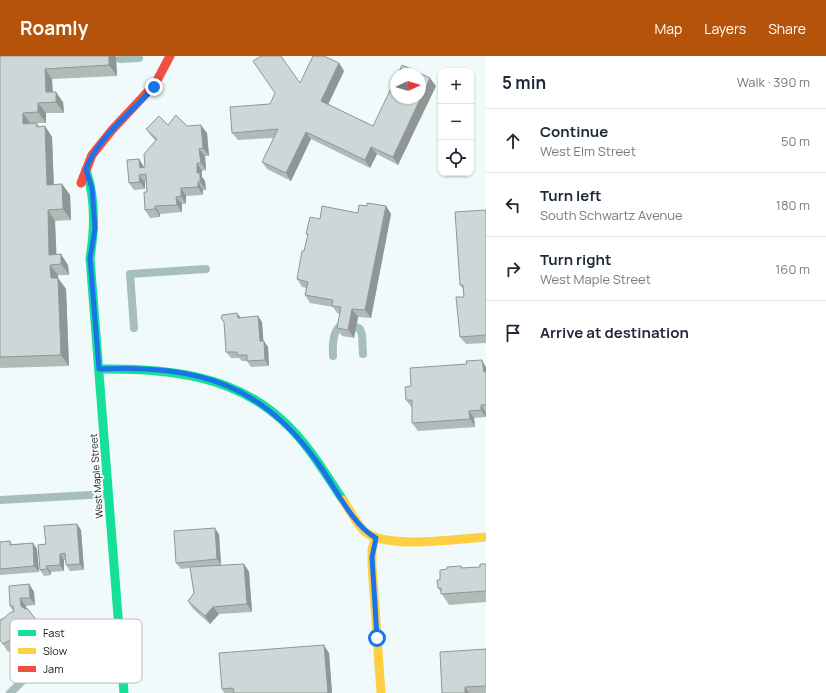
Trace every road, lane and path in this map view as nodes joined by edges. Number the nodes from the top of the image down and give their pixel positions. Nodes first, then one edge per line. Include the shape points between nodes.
1 (170, 56) edge
2 (139, 58) dead end
3 (120, 60) dead end
4 (86, 170) junction
5 (78, 189) dead end
6 (83, 237) dead end
7 (90, 258) junction
8 (206, 269) dead end
9 (134, 328) dead end
10 (363, 354) dead end
11 (333, 356) dead end
12 (99, 369) junction
13 (108, 494) junction
14 (0, 500) edge
15 (486, 537) edge
16 (376, 538) junction
17 (118, 619) edge
18 (21, 683) edge
19 (123, 683) edge
20 (10, 693) edge
21 (124, 693) edge
22 (381, 693) edge

1 - 4 street via 154,87 101,143 92,154
2 - 3 lane
4 - 5 street
4 - 7 street, West Maple Street via 92,188 95,229
6 - 7 street, West Maple Street
7 - 12 street, West Maple Street
8 - 9 lane via 130,274
10 - 11 lane via 360,329 344,325 338,327 334,334
12 - 13 street, West Maple Street
12 - 16 street via 150,369 194,375 223,383 254,399 277,415 302,441 363,530
13 - 14 lane
13 - 17 street, West Maple Street
15 - 16 street via 405,541
16 - 22 street via 372,550 372,565
18 - 20 lane
19 - 21 street, West Maple Street

